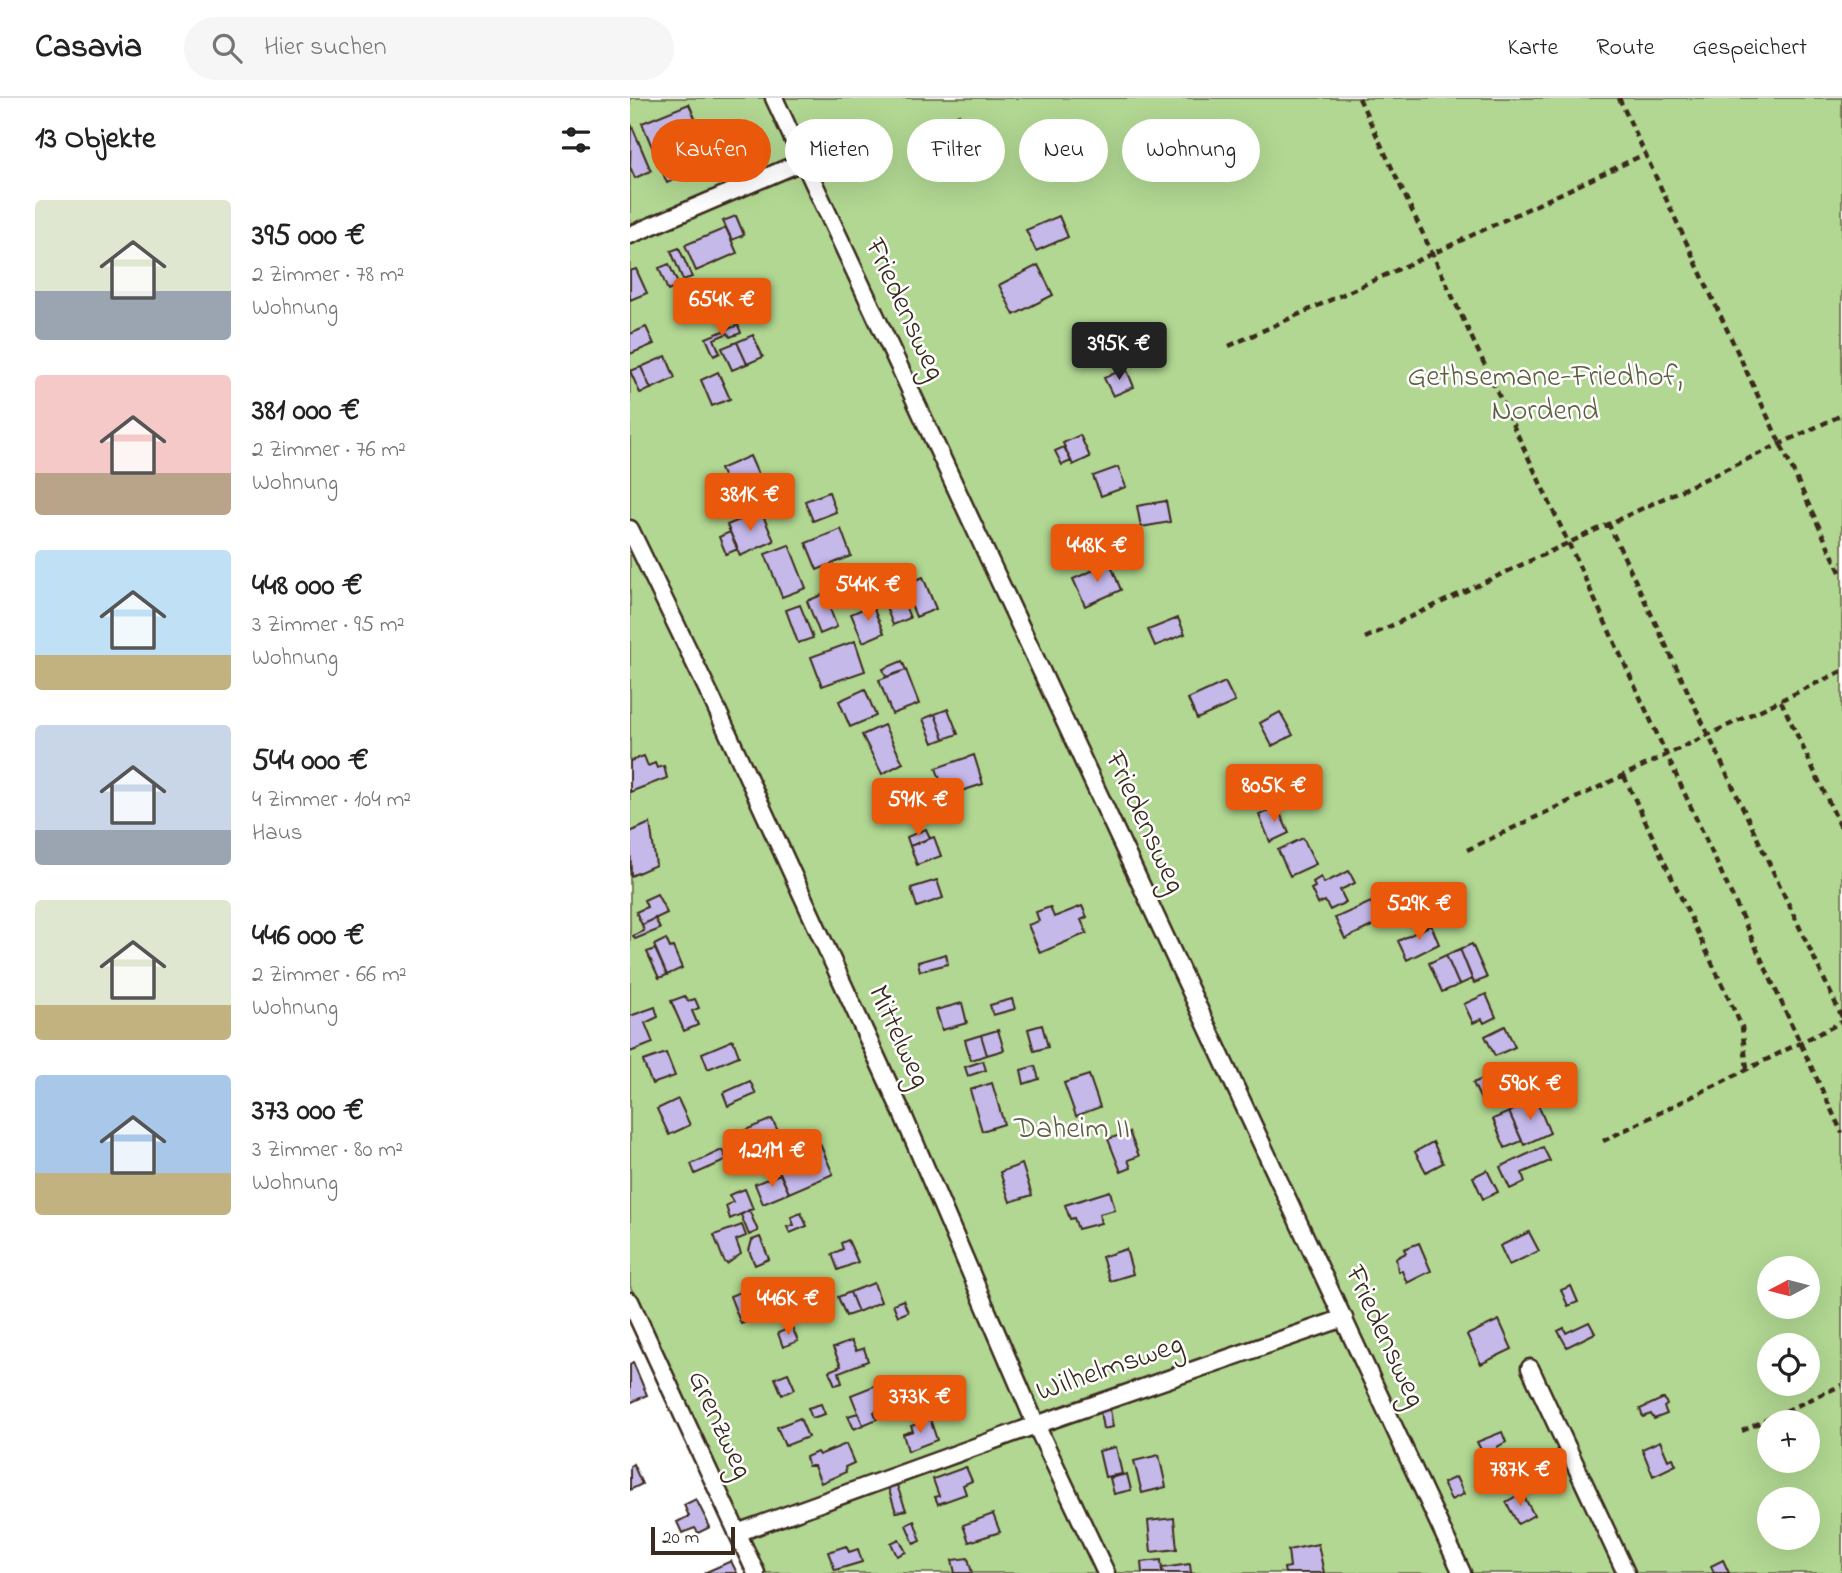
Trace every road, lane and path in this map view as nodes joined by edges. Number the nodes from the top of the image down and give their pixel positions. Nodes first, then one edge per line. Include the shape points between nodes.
1 (774, 98) edge
2 (1359, 98) edge
3 (1619, 98) edge
4 (785, 121) edge
5 (1645, 154) junction
6 (785, 169) edge
7 (814, 182) edge
8 (630, 234) edge
9 (1432, 254) junction
10 (1229, 346) dead end
11 (1842, 415) edge
12 (1780, 443) junction
13 (1608, 523) junction
14 (630, 529) edge
15 (1568, 542) junction
16 (1842, 576) edge
17 (1365, 638) dead end
18 (1842, 671) edge
19 (1781, 701) junction
20 (1707, 736) junction
21 (1667, 755) junction
22 (1624, 776) junction
23 (1842, 830) edge
24 (1467, 850) dead end
25 (1842, 1020) edge
26 (1800, 1042) junction
27 (1747, 1069) junction
28 (1842, 1133) edge
29 (1603, 1141) dead end
30 (630, 1301) edge
31 (1344, 1318) junction
32 (1530, 1368) dead end
33 (1842, 1385) edge
34 (1036, 1425) junction
35 (1742, 1431) dead end
36 (737, 1532) junction
37 (756, 1573) edge
38 (1106, 1573) edge
39 (1462, 1573) edge
40 (1626, 1573) edge

1 - 4 lane, Friedensweg
2 - 9 path
3 - 5 path
5 - 9 path
5 - 12 path
6 - 8 lane
7 - 31 lane, Friedensweg
9 - 10 path
9 - 15 path
11 - 12 path
12 - 13 path
12 - 16 path
13 - 15 path
13 - 20 path
14 - 34 lane, Mittelweg via 903,1115
15 - 17 path
15 - 21 path
18 - 19 path
19 - 20 path
19 - 23 path
20 - 21 path
20 - 25 path
21 - 22 path
21 - 26 path
22 - 24 path
22 - 27 path via 1742,1027
25 - 26 path
26 - 27 path
26 - 28 path
27 - 29 path
30 - 36 lane, Grenzweg
31 - 34 lane, Wilhelmsweg
31 - 39 lane, Friedensweg
32 - 40 lane
33 - 35 path
34 - 36 lane, Wilhelmsweg
34 - 38 lane, Mittelweg
36 - 37 lane, Grenzweg

